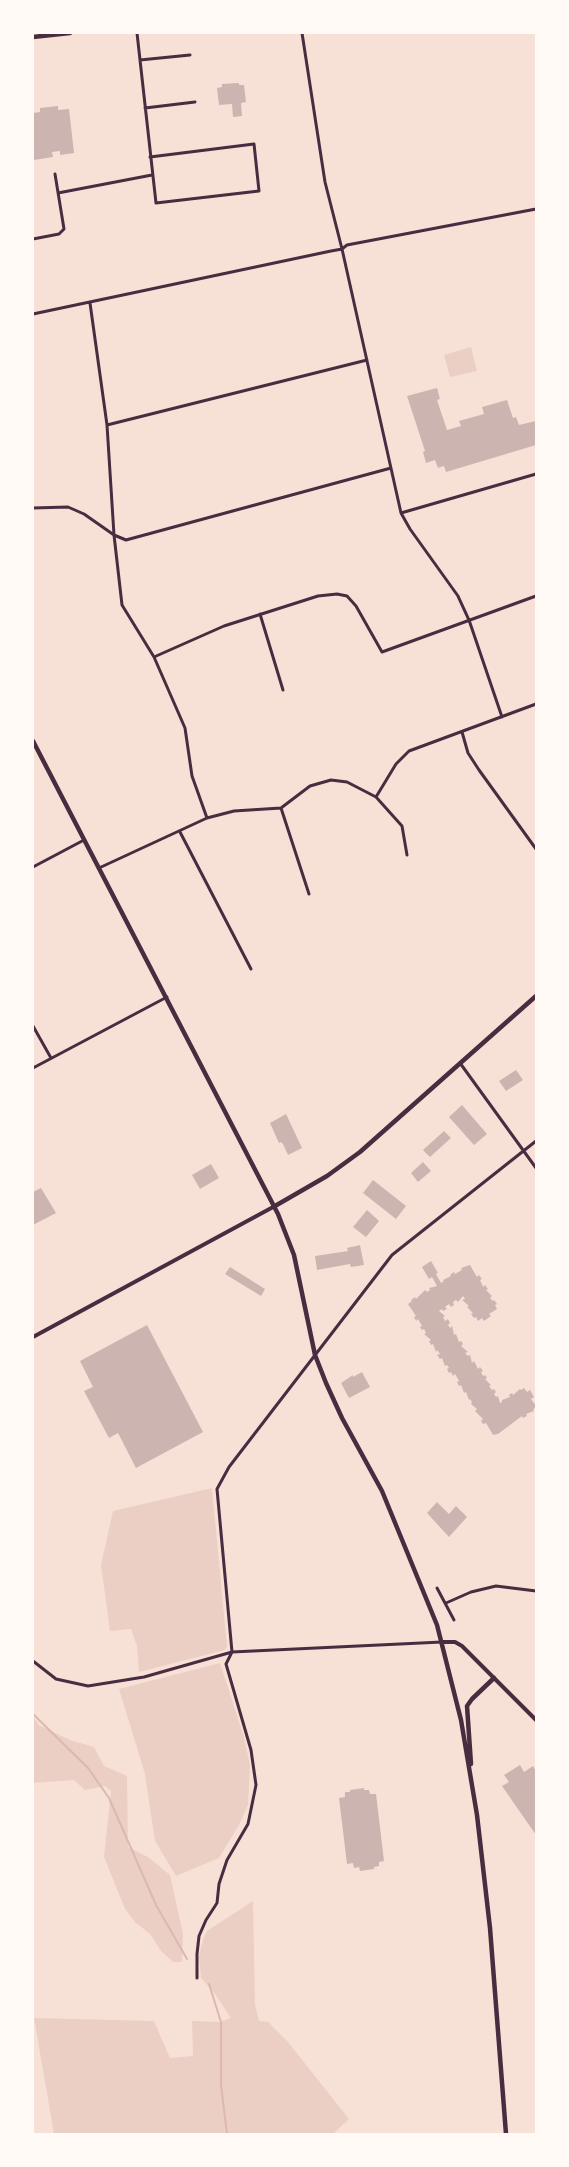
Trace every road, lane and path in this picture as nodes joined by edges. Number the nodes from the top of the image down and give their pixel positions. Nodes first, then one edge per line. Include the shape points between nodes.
1 (70, 33) edge
2 (136, 33) edge
3 (302, 33) edge
4 (33, 37) edge
5 (190, 55) dead end
6 (140, 60) junction
7 (195, 102) dead end
8 (145, 108) junction
9 (150, 157) junction
10 (55, 174) dead end
11 (152, 175) junction
12 (58, 193) junction
13 (536, 208) edge
14 (33, 239) edge
15 (342, 249) junction
16 (90, 303) junction
17 (33, 314) edge
18 (367, 360) junction
19 (107, 425) junction
20 (391, 468) junction
21 (536, 474) edge
22 (33, 508) edge
23 (401, 513) junction
24 (114, 536) junction
25 (536, 596) edge
26 (260, 614) junction
27 (469, 620) junction
28 (154, 657) junction
29 (284, 690) dead end
30 (536, 704) edge
31 (502, 717) junction
32 (462, 732) junction
33 (33, 741) edge
34 (376, 797) junction
35 (281, 808) junction
36 (207, 818) junction
37 (180, 832) junction
38 (84, 840) junction
39 (536, 849) edge
40 (407, 855) dead end
41 (33, 867) edge
42 (99, 868) junction
43 (309, 894) dead end
44 (250, 969) dead end
45 (536, 996) edge
46 (167, 998) junction
47 (33, 1026) edge
48 (51, 1058) junction
49 (460, 1063) junction
50 (33, 1068) edge
51 (536, 1141) edge
52 (524, 1151) junction
53 (536, 1168) edge
54 (275, 1206) junction
55 (33, 1337) edge
56 (315, 1355) junction
57 (437, 1588) dead end
58 (536, 1591) edge
59 (446, 1603) junction
60 (454, 1620) dead end
61 (442, 1642) junction
62 (232, 1652) junction
63 (33, 1661) edge
64 (494, 1678) junction
65 (536, 1720) edge
66 (471, 1773) junction
67 (198, 1978) dead end
68 (506, 2134) edge

1 - 4 main road
2 - 6 street
3 - 15 street via 325,182
5 - 6 street
6 - 8 street
7 - 8 street
8 - 9 street
9 - 11 street
9 - 11 street via 254,144 259,191 156,202
10 - 12 street
11 - 12 street
12 - 14 street via 64,229 59,234
13 - 15 street
15 - 16 street
15 - 18 street
16 - 17 street
16 - 19 street
18 - 19 street
18 - 20 street
19 - 24 street
20 - 23 street
20 - 24 street via 126,540
21 - 23 street
22 - 24 street via 68,507
23 - 27 street via 458,596
24 - 28 street via 122,605
25 - 27 street
26 - 27 street via 318,596 347,596 382,652
26 - 28 street
26 - 29 street
27 - 31 street
28 - 36 street via 185,728 192,776
30 - 31 street
31 - 32 street
32 - 34 street via 409,752 396,764
32 - 39 street via 468,753
33 - 38 main road
34 - 35 street via 347,782 331,780 310,786
34 - 40 street via 402,826
35 - 36 street via 234,811
35 - 43 street
36 - 37 street
37 - 42 street
37 - 44 street
38 - 41 street
38 - 42 main road
42 - 46 main road
45 - 49 main road
46 - 48 street
46 - 54 main road
47 - 48 street
48 - 50 street
49 - 52 street
49 - 54 main road via 360,1152
51 - 52 street
52 - 53 street
52 - 56 street via 392,1255
54 - 55 street
54 - 56 main road via 294,1255
56 - 61 main road via 342,1418 382,1491
56 - 62 street via 230,1467 218,1489
57 - 59 street
58 - 59 street via 496,1586
59 - 60 street
61 - 62 street
61 - 64 street via 462,1646
61 - 66 main road
62 - 63 street via 144,1677 88,1686 56,1679
62 - 67 street via 226,1664 251,1750 256,1785 248,1824 227,1860 217,1903 199,1936
64 - 65 street
64 - 66 main road via 468,1706
66 - 68 main road

